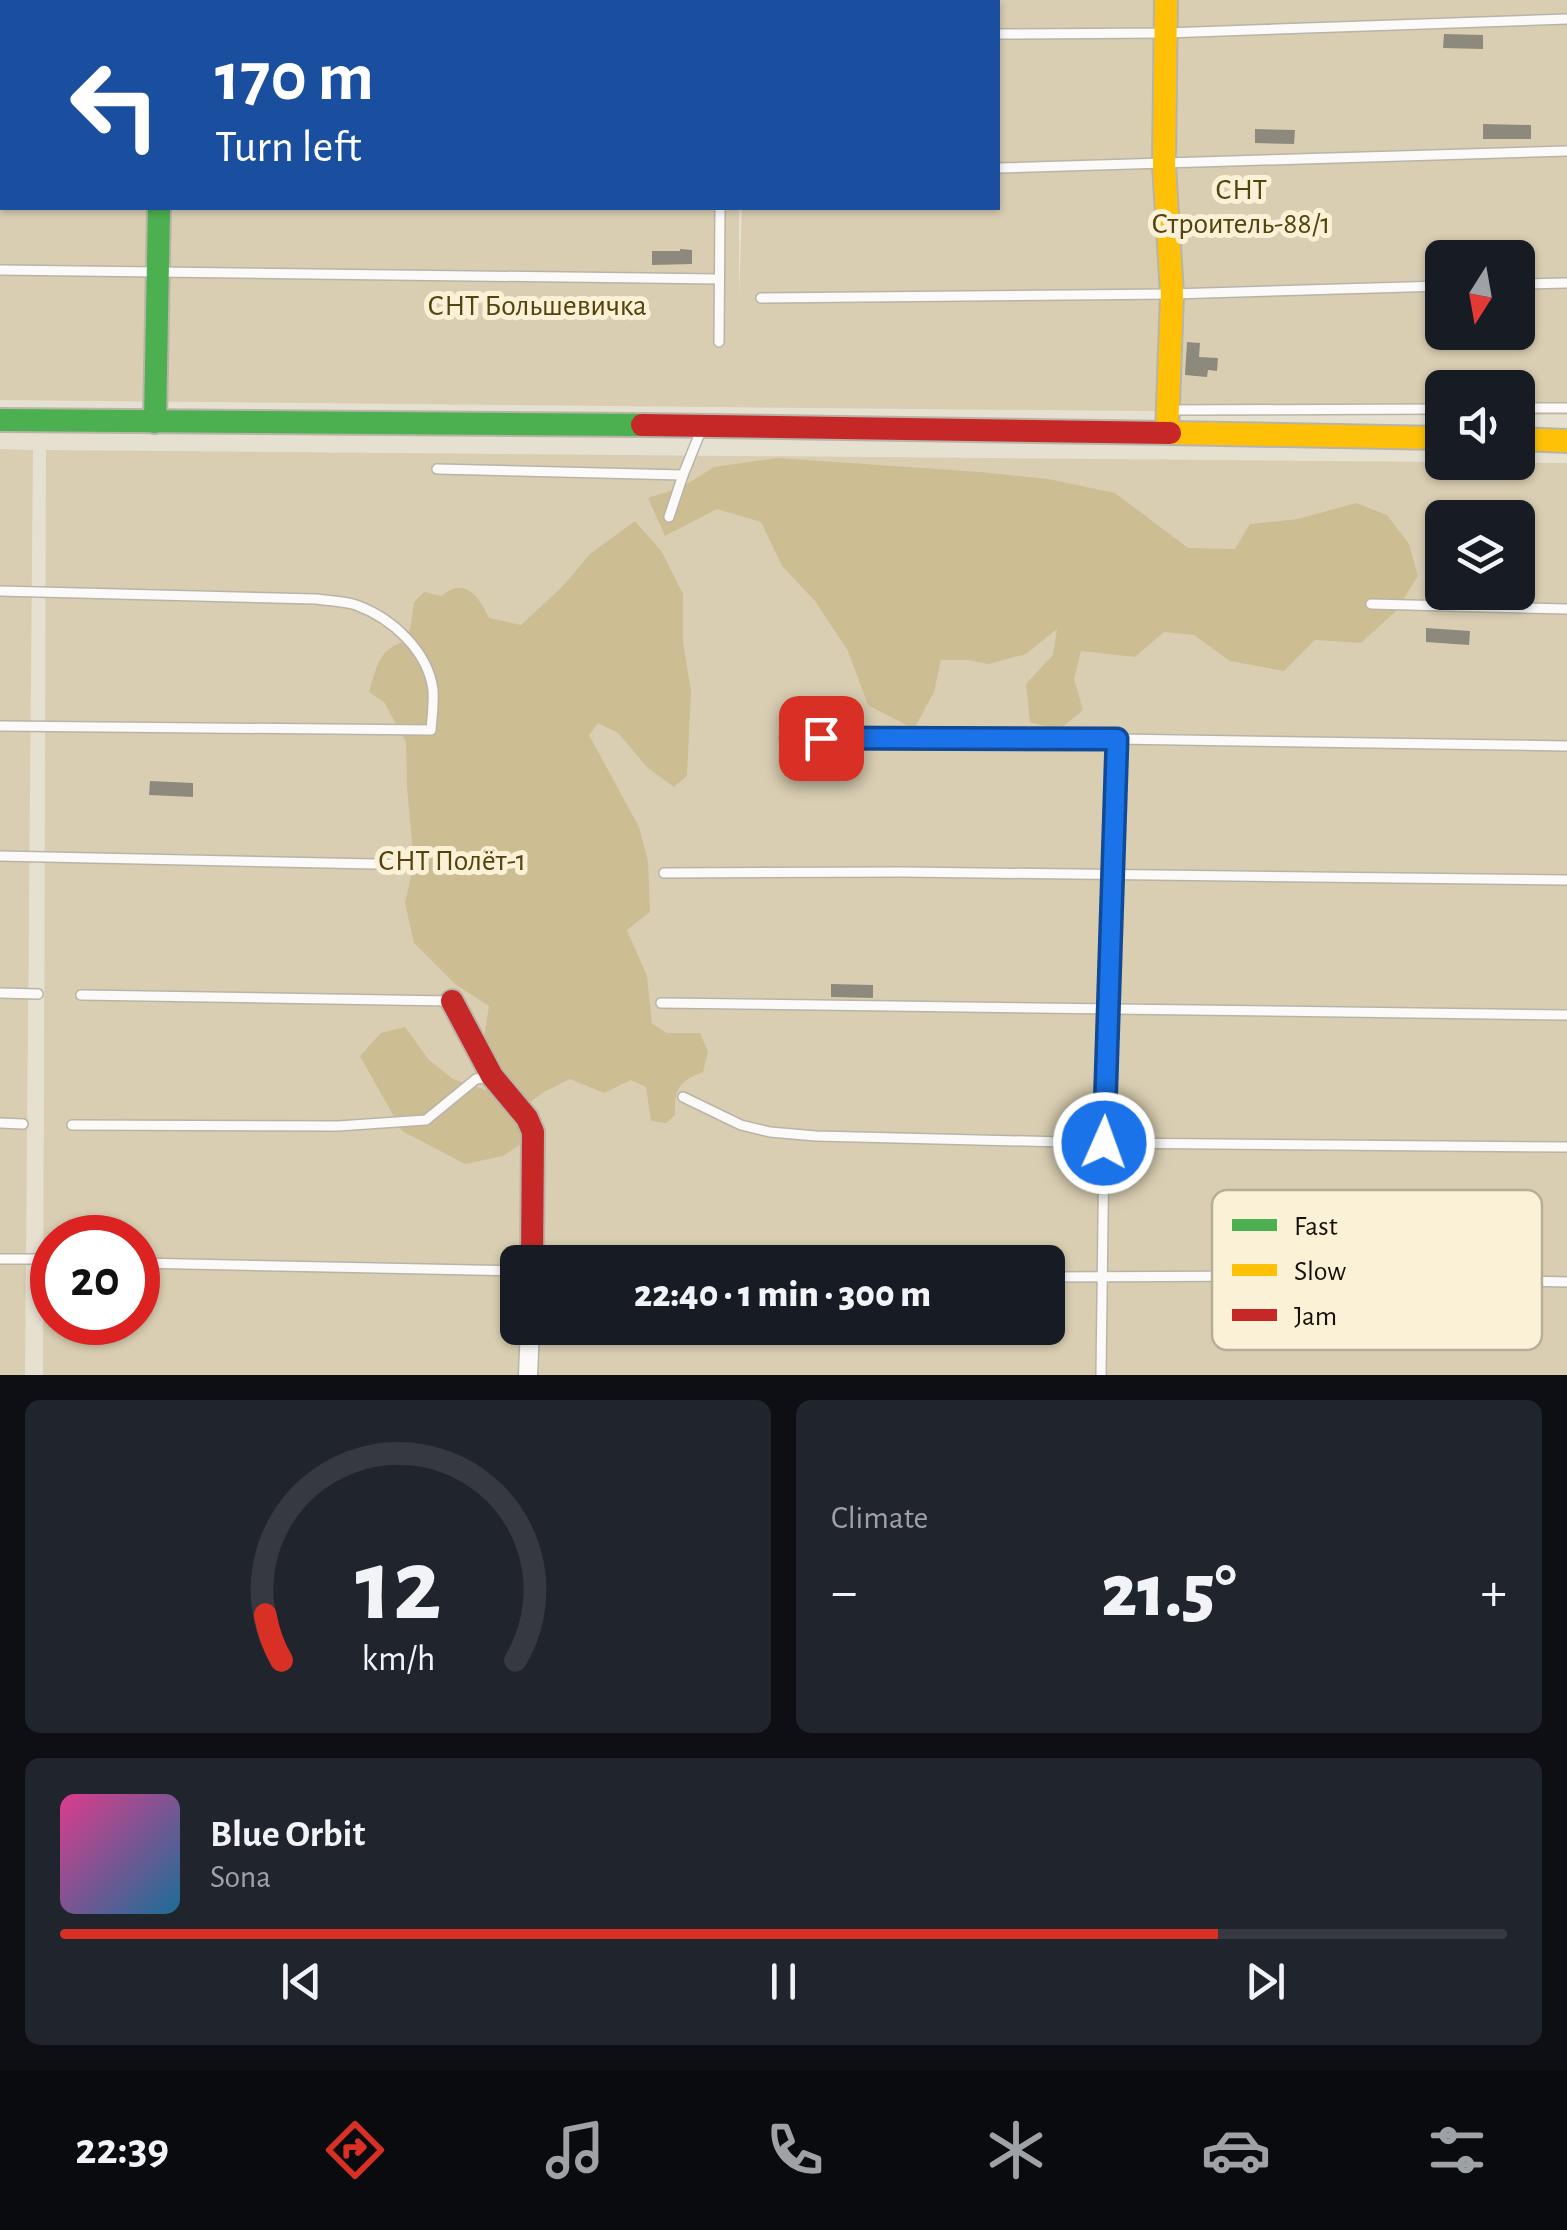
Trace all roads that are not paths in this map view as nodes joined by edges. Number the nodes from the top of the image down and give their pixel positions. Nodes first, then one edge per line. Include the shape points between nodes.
1 (1166, 0) edge
2 (1567, 18) edge
3 (1166, 33) junction
4 (1000, 34) edge
5 (1567, 151) edge
6 (1164, 165) junction
7 (1000, 168) edge
8 (159, 210) edge
9 (720, 210) edge
10 (0, 270) edge
11 (158, 273) junction
12 (719, 279) junction
13 (1567, 283) edge
14 (1535, 284) edge
15 (1425, 287) edge
16 (1172, 294) junction
17 (761, 298) dead end
18 (719, 342) dead end
19 (1535, 408) edge
20 (1567, 408) edge
21 (1425, 409) edge
22 (0, 420) edge
23 (1168, 421) junction
24 (155, 422) junction
25 (703, 426) junction
26 (1425, 437) edge
27 (1535, 440) edge
28 (1567, 440) edge
29 (437, 468) dead end
30 (682, 475) junction
31 (669, 516) dead end
32 (0, 591) edge
33 (1370, 604) dead end
34 (1567, 610) edge
35 (0, 726) edge
36 (784, 738) dead end
37 (1117, 739) junction
38 (1567, 746) edge
39 (0, 856) edge
40 (424, 865) dead end
41 (664, 873) dead end
42 (1112, 876) junction
43 (1567, 880) edge
44 (0, 994) edge
45 (38, 994) dead end
46 (81, 995) dead end
47 (452, 1001) joint
48 (661, 1002) dead end
49 (1108, 1010) junction
50 (1567, 1015) edge
51 (492, 1076) junction
52 (683, 1097) dead end
53 (0, 1123) edge
54 (22, 1124) dead end
55 (72, 1125) dead end
56 (1104, 1143) junction
57 (1567, 1147) edge
58 (532, 1245) edge
59 (0, 1259) edge
60 (30, 1259) edge
61 (160, 1263) edge
62 (500, 1272) edge
63 (1065, 1277) edge
64 (1212, 1277) edge
65 (1103, 1278) junction
66 (1542, 1281) edge
67 (1567, 1282) edge
68 (529, 1345) edge
69 (528, 1375) edge
70 (1101, 1375) edge

1 - 3 street
2 - 3 lane
3 - 4 lane
3 - 6 street
5 - 6 lane
6 - 7 lane
6 - 16 street
8 - 11 street
9 - 12 lane
10 - 11 lane
11 - 12 lane
11 - 24 street
12 - 18 lane
13 - 14 lane
15 - 16 lane
16 - 17 lane
16 - 23 street
19 - 20 lane
21 - 23 lane
22 - 24 street
23 - 25 street
23 - 26 street
24 - 25 street
25 - 30 lane
27 - 28 street
29 - 30 lane
30 - 31 lane
32 - 35 lane via 354,605 416,647 433,693 430,730
33 - 34 lane
36 - 37 lane
37 - 38 lane
37 - 42 lane
39 - 40 lane
41 - 42 lane
42 - 43 lane
42 - 49 lane
44 - 45 lane
46 - 47 lane
47 - 51 street
48 - 49 lane
49 - 50 lane
49 - 56 lane
51 - 55 lane via 476,1079 426,1120
51 - 58 street via 533,1132
52 - 56 lane via 770,1132
53 - 54 lane
56 - 57 lane
56 - 65 lane
59 - 60 lane
61 - 62 lane
63 - 65 lane
64 - 65 lane
65 - 70 lane
66 - 67 lane
68 - 69 street

